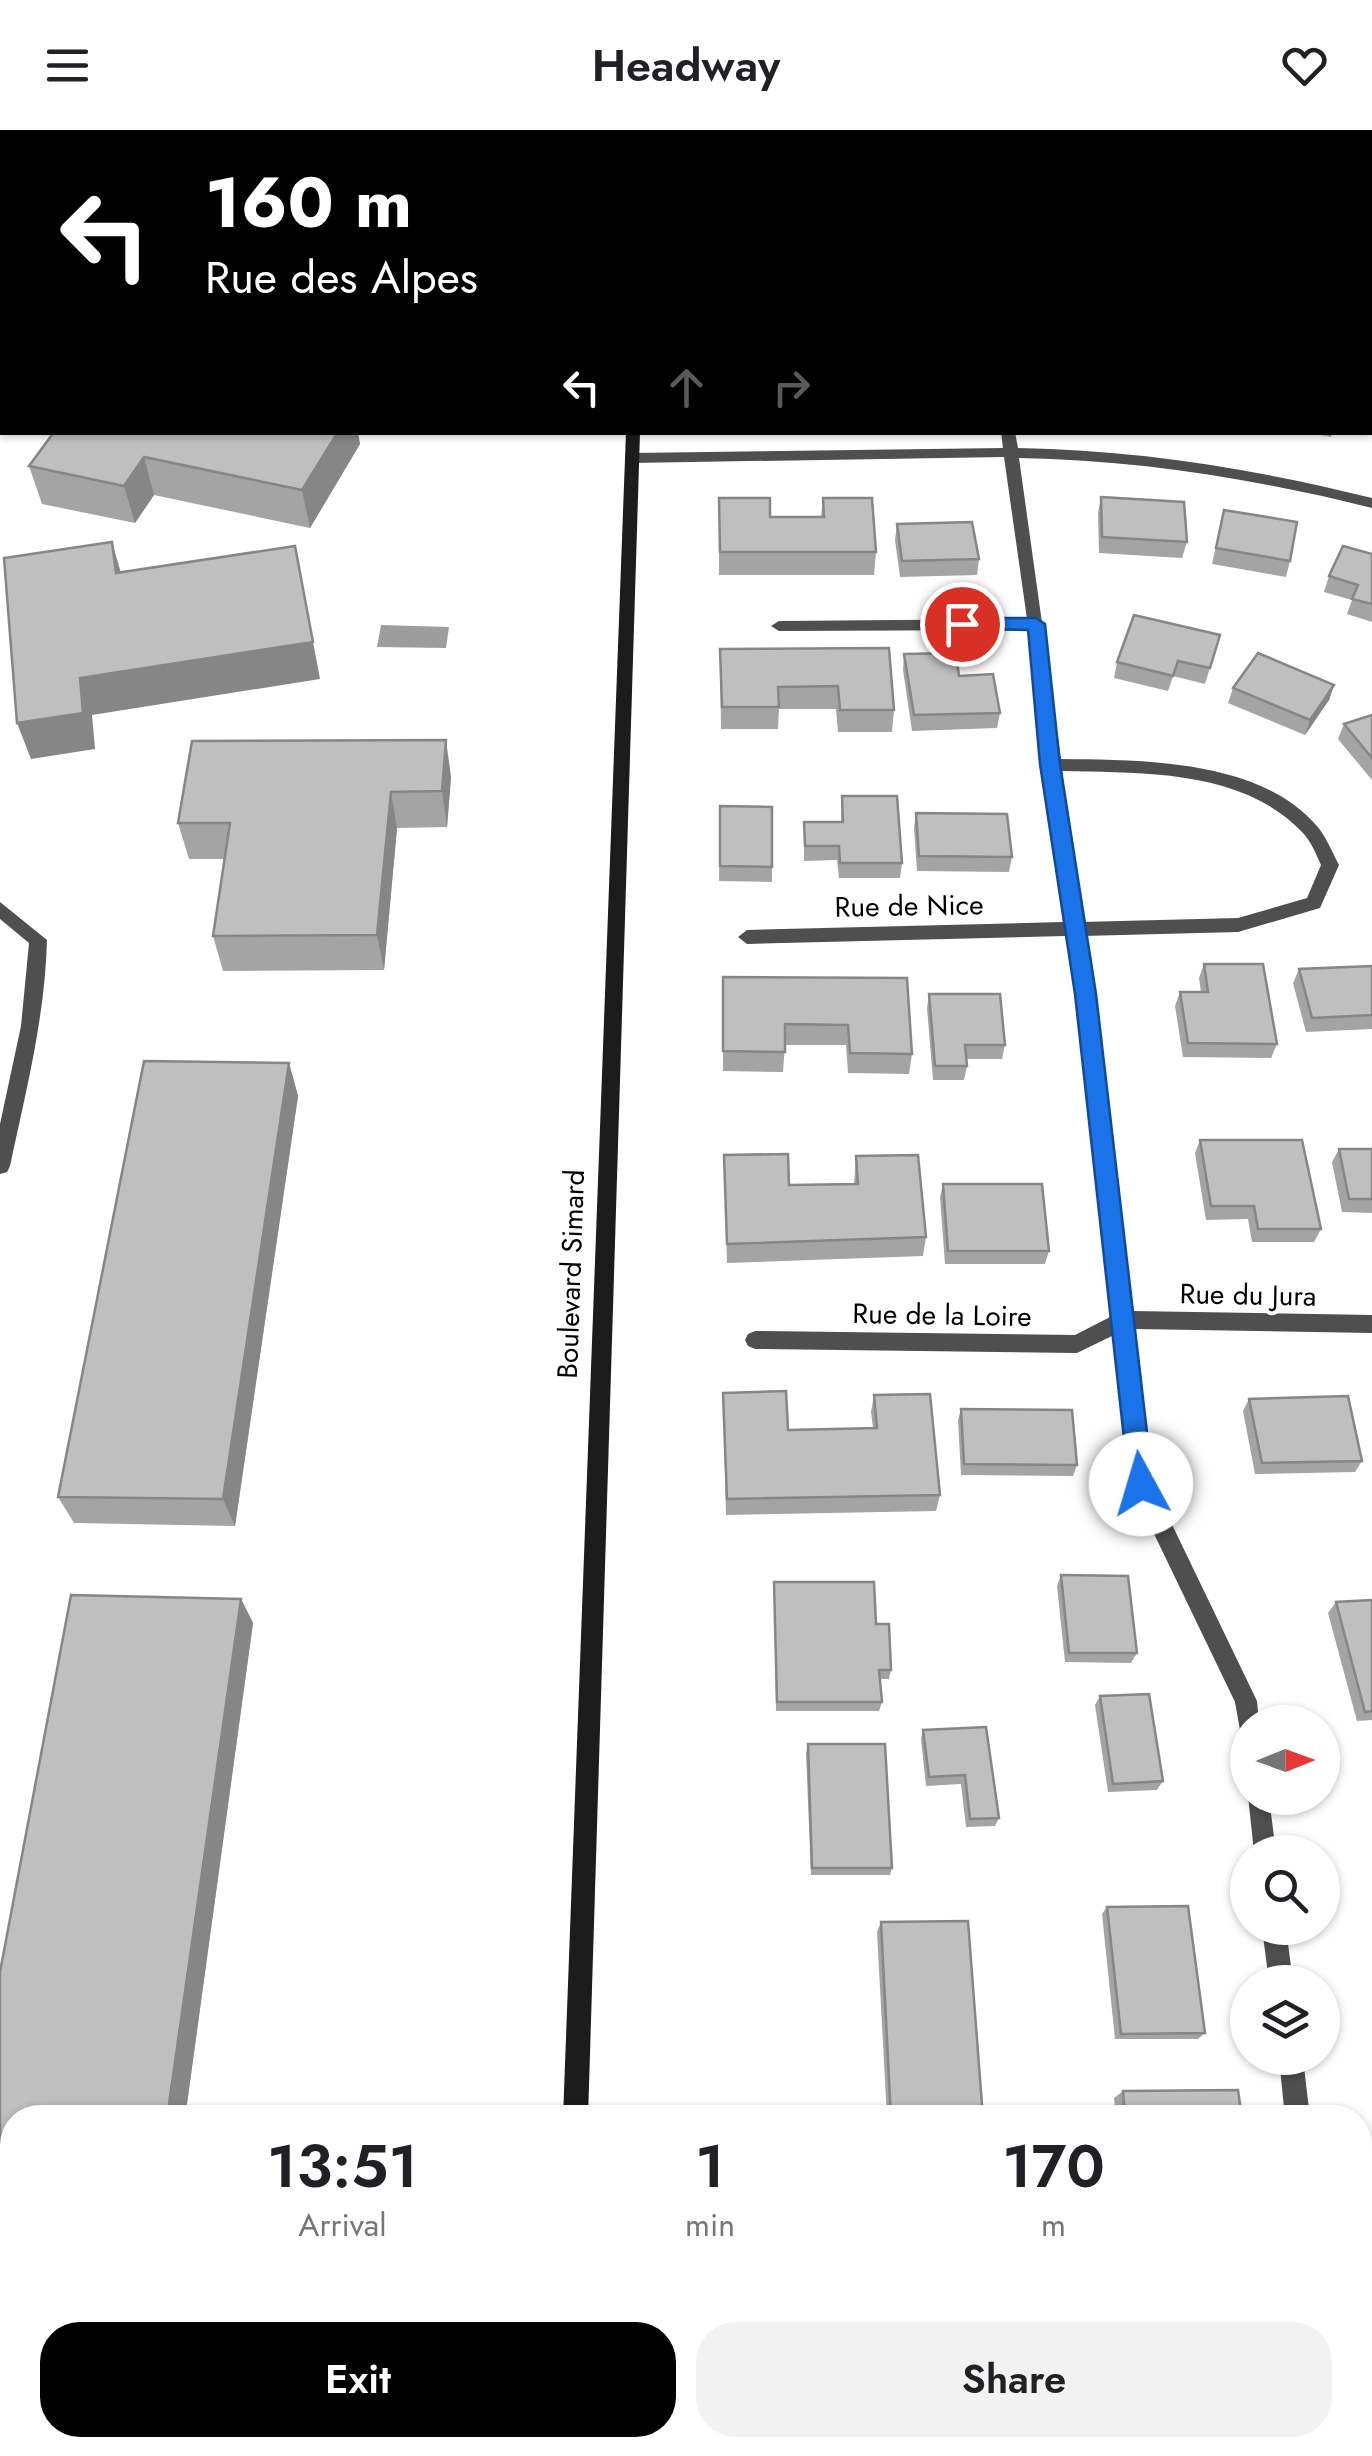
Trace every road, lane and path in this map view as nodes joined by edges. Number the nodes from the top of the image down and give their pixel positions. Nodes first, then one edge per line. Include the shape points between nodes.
1 (633, 435) edge
2 (1008, 442) edge
3 (632, 458) junction
4 (1372, 503) edge
5 (1036, 624) junction
6 (779, 626) dead end
7 (1050, 764) junction
8 (0, 908) edge
9 (1073, 930) junction
10 (747, 937) dead end
11 (0, 1166) edge
12 (1124, 1320) junction
13 (1372, 1324) edge
14 (755, 1340) dead end
15 (1246, 1705) edge
16 (1292, 2075) edge
17 (575, 2105) edge
18 (1296, 2105) edge

1 - 3 main road, Boulevard Simard
2 - 3 street
2 - 4 street via 1272,477
2 - 5 street
3 - 17 main road, Boulevard Simard
5 - 6 street
5 - 7 street
7 - 9 street
7 - 9 street, Rue de Nice via 1172,768 1271,798 1310,828 1330,865 1314,904 1238,925
8 - 11 street via 38,940 36,1004
9 - 10 street, Rue de Nice
9 - 12 street
12 - 13 street, Rue du Jura
12 - 14 street, Rue de la Loire via 1077,1344
12 - 15 street via 1141,1484
16 - 18 street

